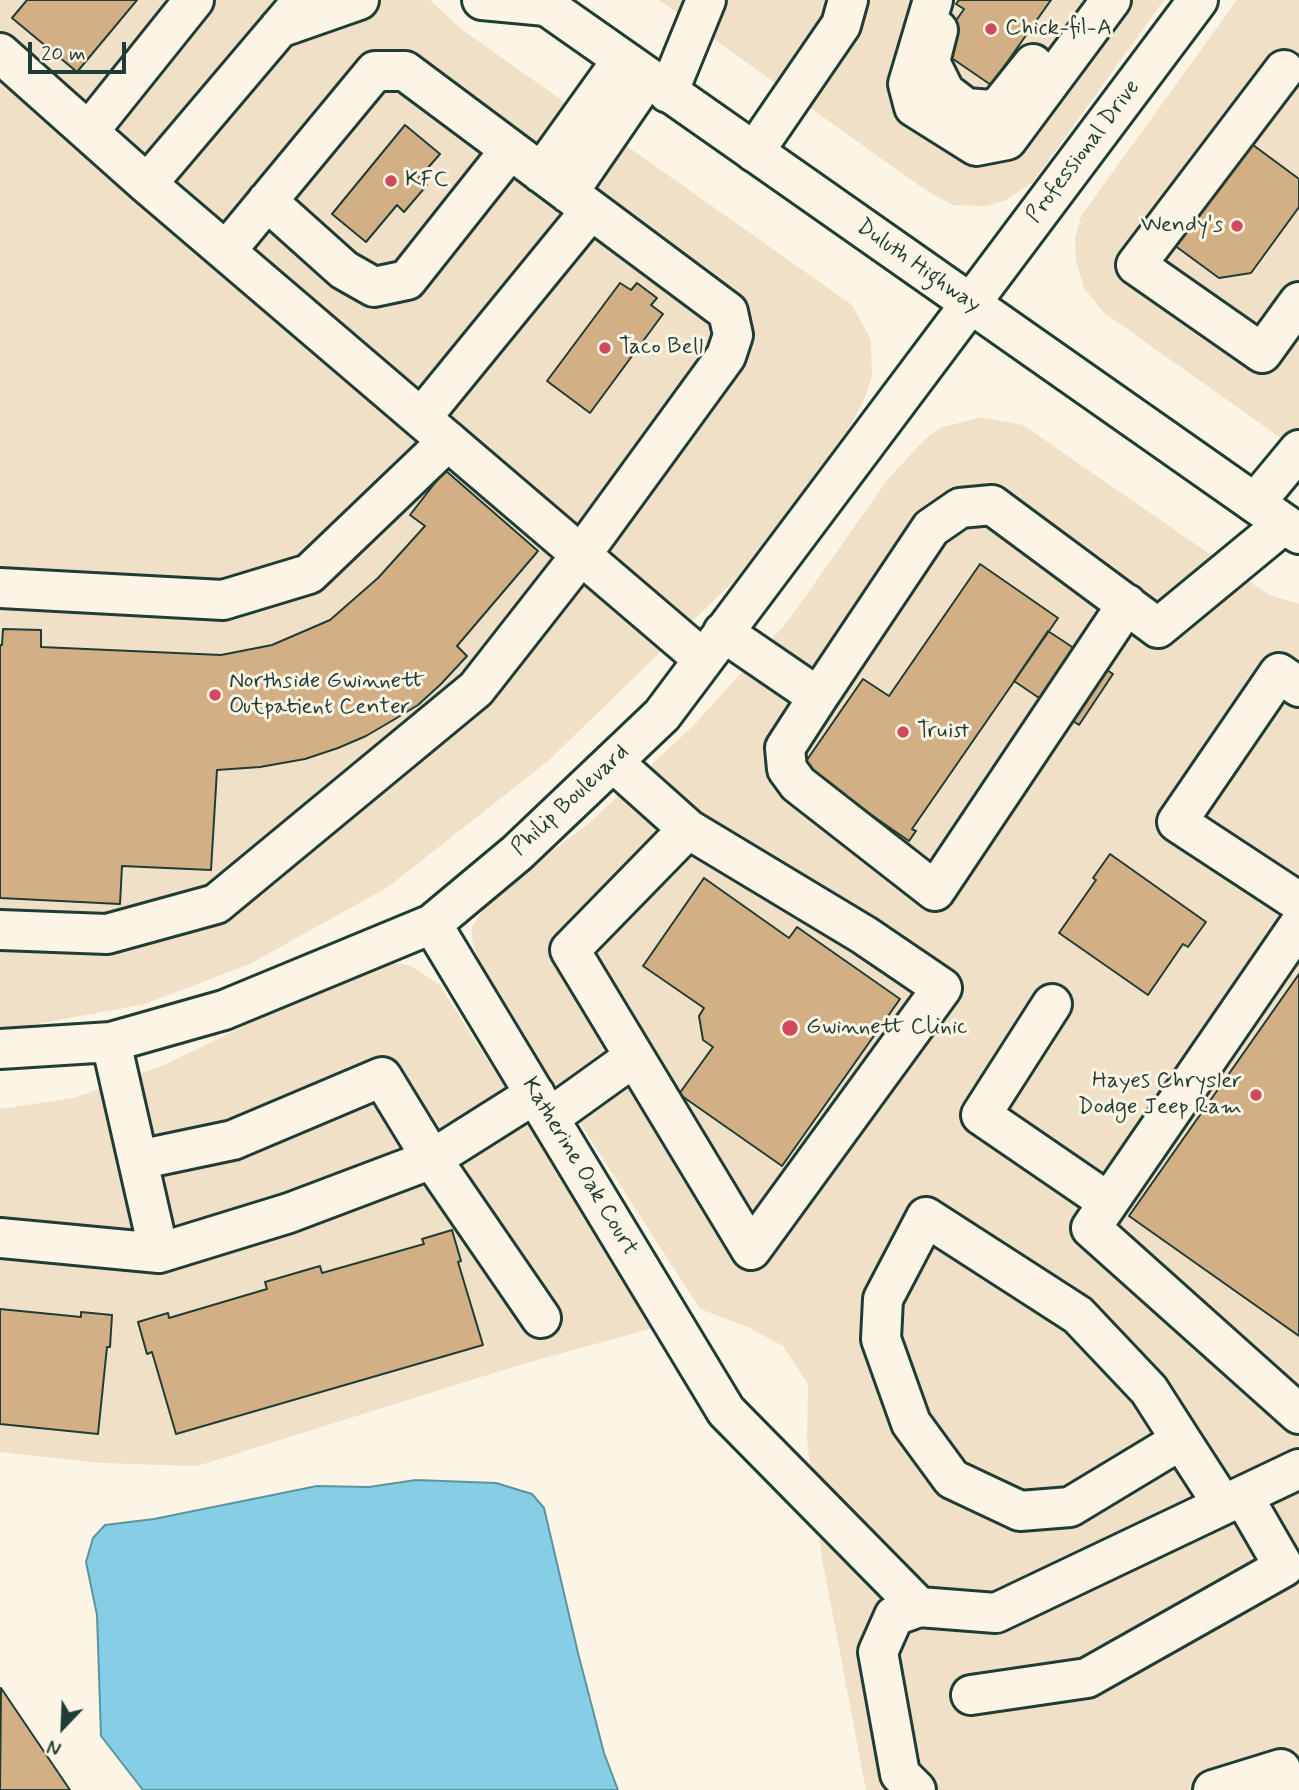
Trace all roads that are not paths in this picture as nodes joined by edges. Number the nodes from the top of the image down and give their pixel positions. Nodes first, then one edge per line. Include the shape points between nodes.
1 (194, 0) edge
2 (303, 0) edge
3 (359, 0) edge
4 (482, 0) edge
5 (706, 0) edge
6 (848, 0) edge
7 (933, 0) edge
8 (953, 0) edge
9 (1198, 0) edge
10 (554, 6) edge
11 (284, 14) edge
12 (1092, 17) edge
13 (0, 52) edge
14 (1294, 67) edge
15 (646, 77) junction
16 (89, 131) junction
17 (510, 150) junction
18 (754, 152) junction
19 (147, 184) junction
20 (567, 192) junction
21 (267, 201) junction
22 (226, 251) junction
23 (970, 303) junction
24 (1292, 326) edge
25 (435, 429) junction
26 (1299, 450) edge
27 (1280, 521) edge
28 (581, 555) junction
29 (0, 588) edge
30 (1127, 604) junction
31 (713, 645) junction
32 (1299, 687) edge
33 (818, 697) junction
34 (613, 762) junction
35 (688, 829) junction
36 (1299, 902) edge
37 (432, 924) junction
38 (1299, 925) edge
39 (0, 930) edge
40 (1052, 1004) dead end
41 (111, 1042) junction
42 (0, 1049) edge
43 (634, 1057) junction
44 (542, 1106) junction
45 (432, 1159) junction
46 (138, 1160) junction
47 (1108, 1202) junction
48 (0, 1238) edge
49 (159, 1253) junction
50 (541, 1318) dead end
51 (1299, 1414) edge
52 (1181, 1440) junction
53 (1299, 1469) edge
54 (1233, 1500) junction
55 (919, 1607) junction
56 (971, 1695) dead end
57 (916, 1790) edge
58 (1213, 1790) edge
59 (1289, 1790) edge

1 - 16 street
2 - 11 street
3 - 11 street
4 - 10 street
5 - 15 street
6 - 18 street via 841,25
7 - 12 street via 908,84 914,107 976,146 1007,140
8 - 12 street via 938,29 930,61 945,92 966,108 992,110 1001,104 1048,45
9 - 23 street, Professional Drive
10 - 15 street, Duluth Highway
11 - 19 street
13 - 16 street
14 - 24 street via 1136,265 1262,353
15 - 18 street, Duluth Highway
15 - 20 street
16 - 19 street
17 - 20 street
17 - 21 street via 405,71 375,71
17 - 21 street via 407,280 374,287 344,270
18 - 23 street, Duluth Highway
19 - 22 street
20 - 25 street
20 - 28 street via 728,312 733,335 726,356
21 - 22 street
22 - 25 street
23 - 27 street, Duluth Highway
23 - 31 street, Philip Boulevard
25 - 28 street
25 - 29 street via 309,574 223,600
26 - 27 street
27 - 30 street via 1158,628
28 - 31 street
28 - 39 street via 476,689 216,904 107,934
30 - 33 street via 992,505 960,508 931,528
30 - 33 street via 935,891 798,783 787,769 785,748
31 - 33 street
31 - 34 street, Philip Boulevard via 662,715
32 - 36 street via 1279,673 1177,822
34 - 35 street
34 - 37 street, Philip Boulevard via 517,853
35 - 43 street via 570,950
35 - 43 street via 864,935 942,988 751,1250
37 - 41 street, Philip Boulevard via 224,1010
37 - 44 street, Katherine Oak Court
38 - 47 street
40 - 47 street via 981,1115
41 - 42 street, Philip Boulevard
41 - 46 street
43 - 44 street
44 - 45 street
44 - 55 street, Katherine Oak Court via 726,1411
45 - 46 street via 382,1077 233,1140
45 - 49 street via 289,1213
45 - 50 street
46 - 49 street
47 - 51 street via 1091,1228
48 - 49 street
52 - 52 street via 1149,1390 1078,1314 926,1217 883,1299 881,1339 911,1423 952,1479 1020,1511 1069,1507
52 - 54 street
53 - 54 street
54 - 55 street via 996,1613
54 - 56 street via 1284,1567 1087,1678
55 - 57 street via 894,1616 878,1652 900,1773
58 - 59 street via 1281,1769

